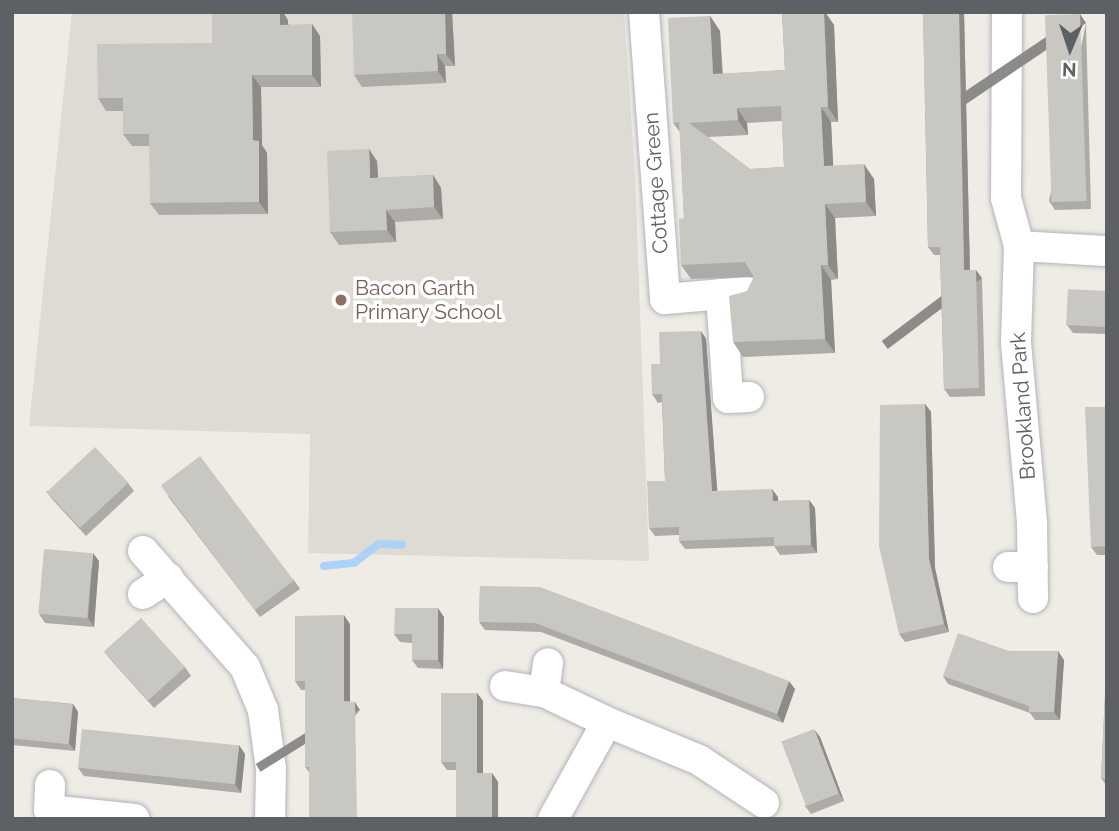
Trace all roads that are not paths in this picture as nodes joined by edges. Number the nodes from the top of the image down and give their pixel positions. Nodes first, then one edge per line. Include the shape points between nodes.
1 (644, 12) edge
2 (1007, 12) edge
3 (1019, 246) junction
4 (1107, 251) edge
5 (749, 397) dead end
6 (143, 551) dead end
7 (1033, 598) dead end
8 (505, 686) dead end
9 (607, 722) junction
10 (50, 785) dead end
11 (747, 802) dead end
12 (135, 819) edge
13 (270, 819) edge
14 (553, 819) edge

1 - 5 street, Cottage Green via 665,299 734,293 728,398
2 - 3 street, Brookland Park via 1006,198
3 - 4 street
3 - 7 street, Brookland Park via 1020,567
6 - 13 street via 156,586 245,667 263,710 271,769
8 - 9 street via 546,677
9 - 11 street via 699,760
9 - 14 street
10 - 12 street via 49,810

